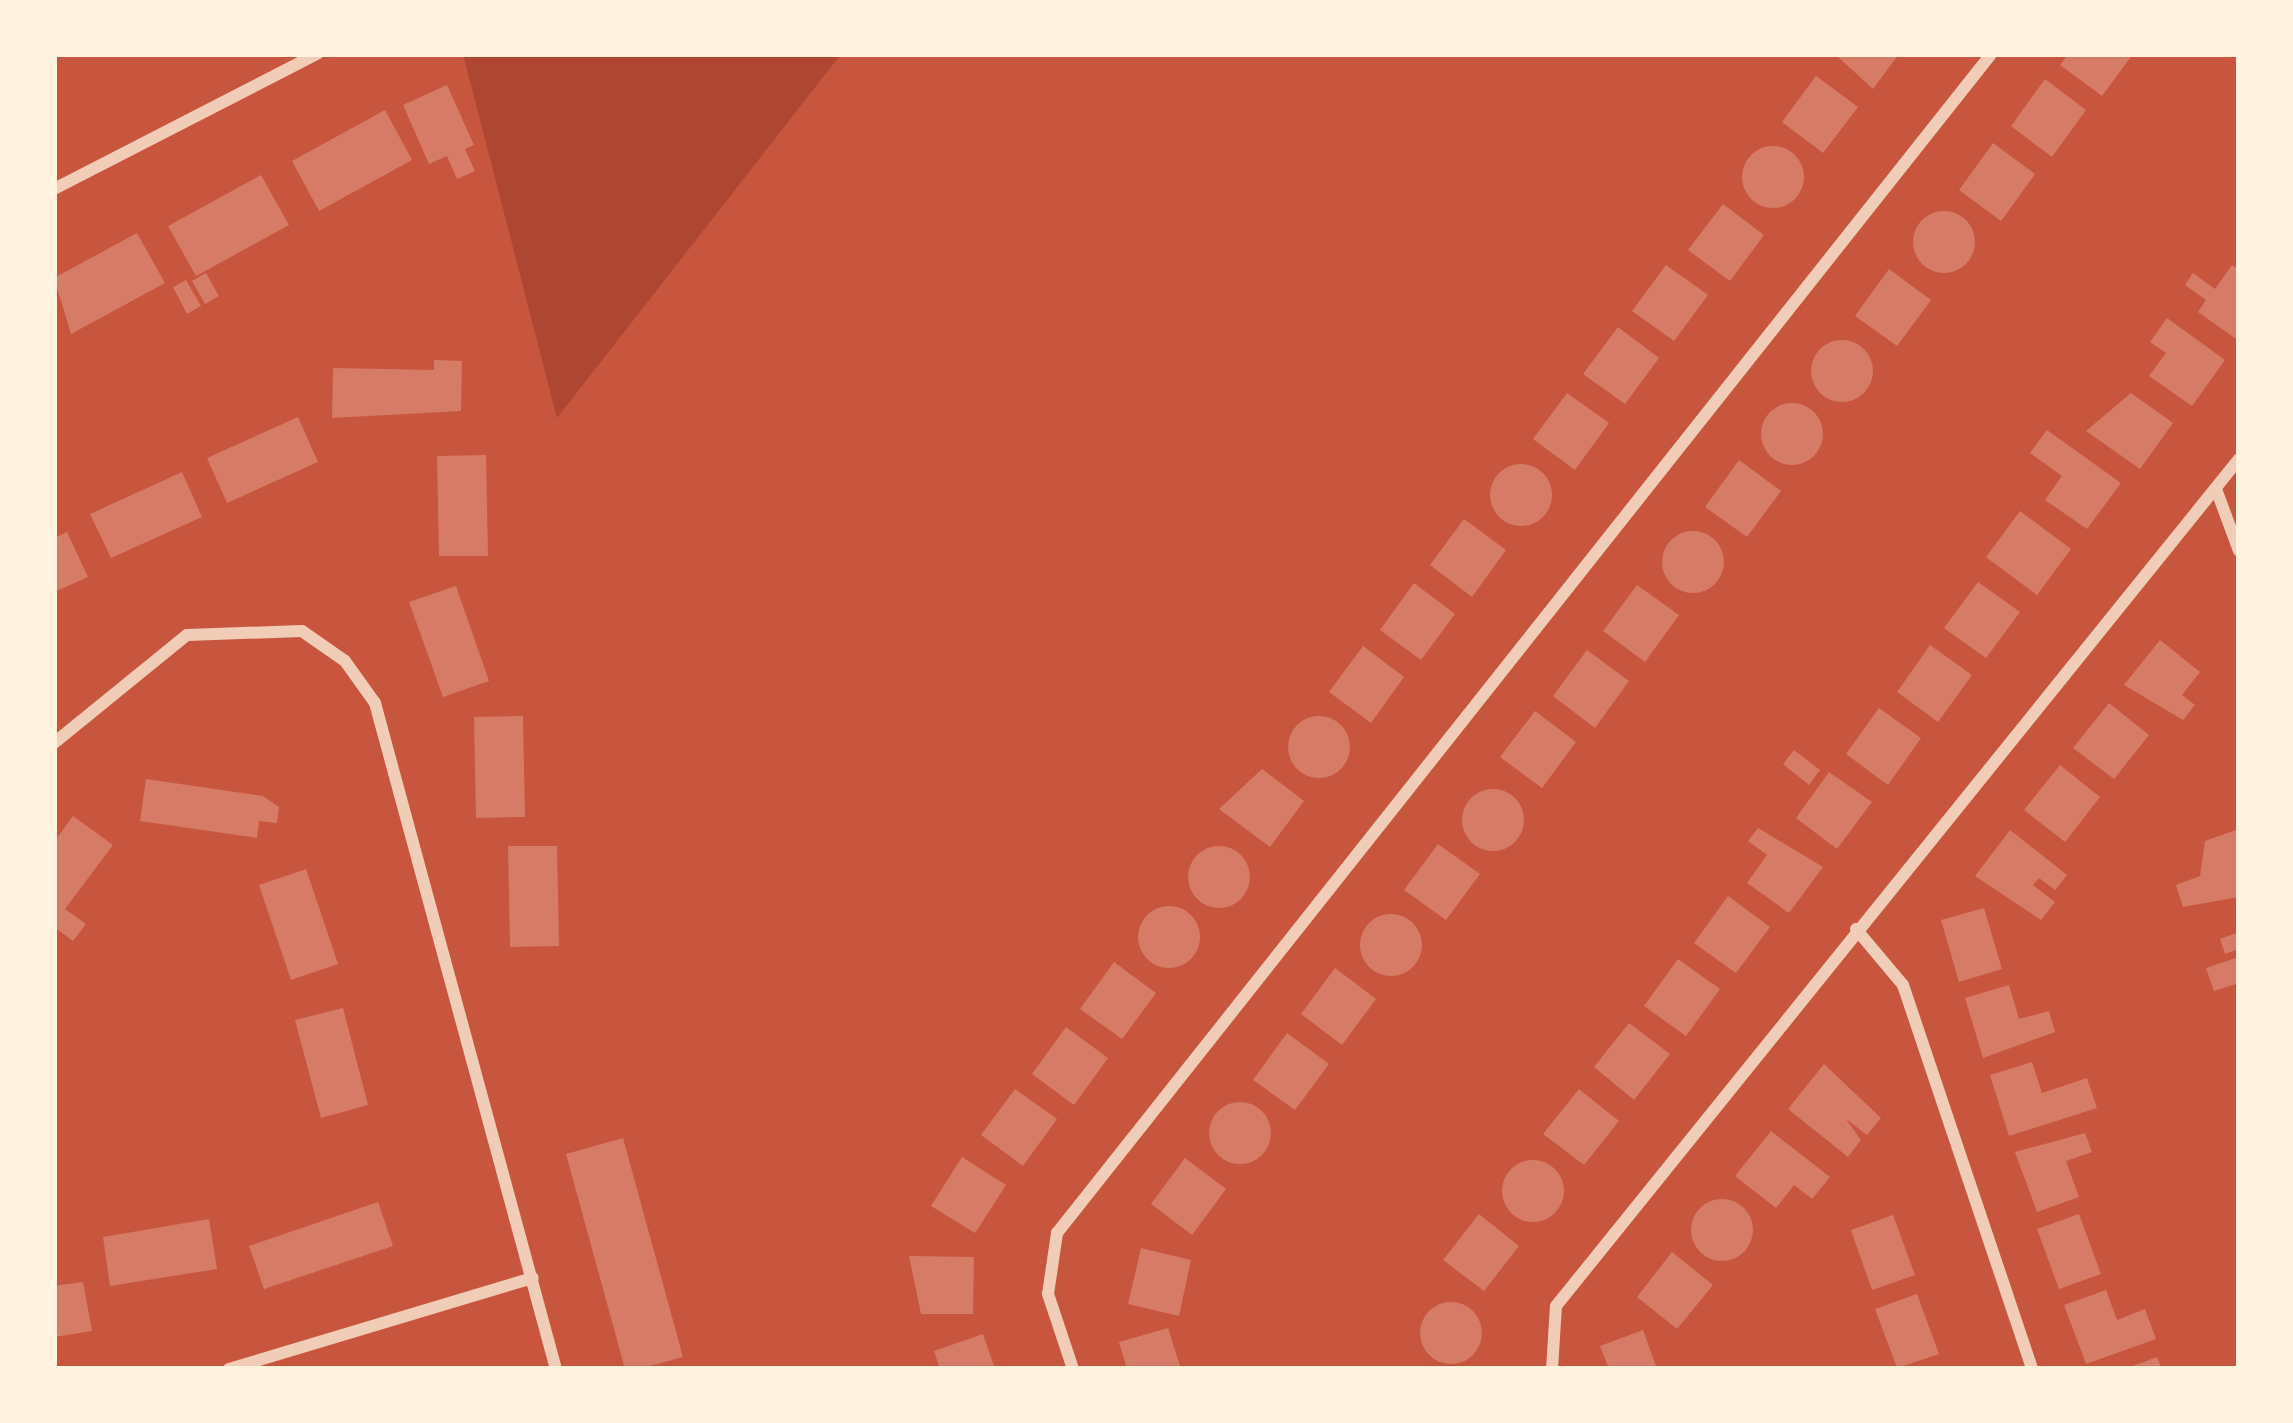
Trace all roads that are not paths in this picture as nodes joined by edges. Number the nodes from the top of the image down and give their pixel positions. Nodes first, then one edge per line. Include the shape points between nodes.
1 (317, 54) edge
2 (1991, 54) edge
3 (54, 189) edge
4 (2239, 459) edge
5 (2216, 489) junction
6 (2239, 551) edge
7 (54, 743) edge
8 (1856, 929) junction
9 (532, 1278) junction
10 (229, 1369) edge
11 (556, 1369) edge
12 (1073, 1369) edge
13 (1552, 1369) edge
14 (2032, 1369) edge

1 - 3 street
2 - 12 street via 1058,1233 1048,1294
4 - 5 street
5 - 6 street
5 - 8 street
7 - 9 street via 187,635 302,631 345,661 375,704
8 - 13 street via 1556,1306
8 - 14 street via 1903,986
9 - 10 street
9 - 11 street

